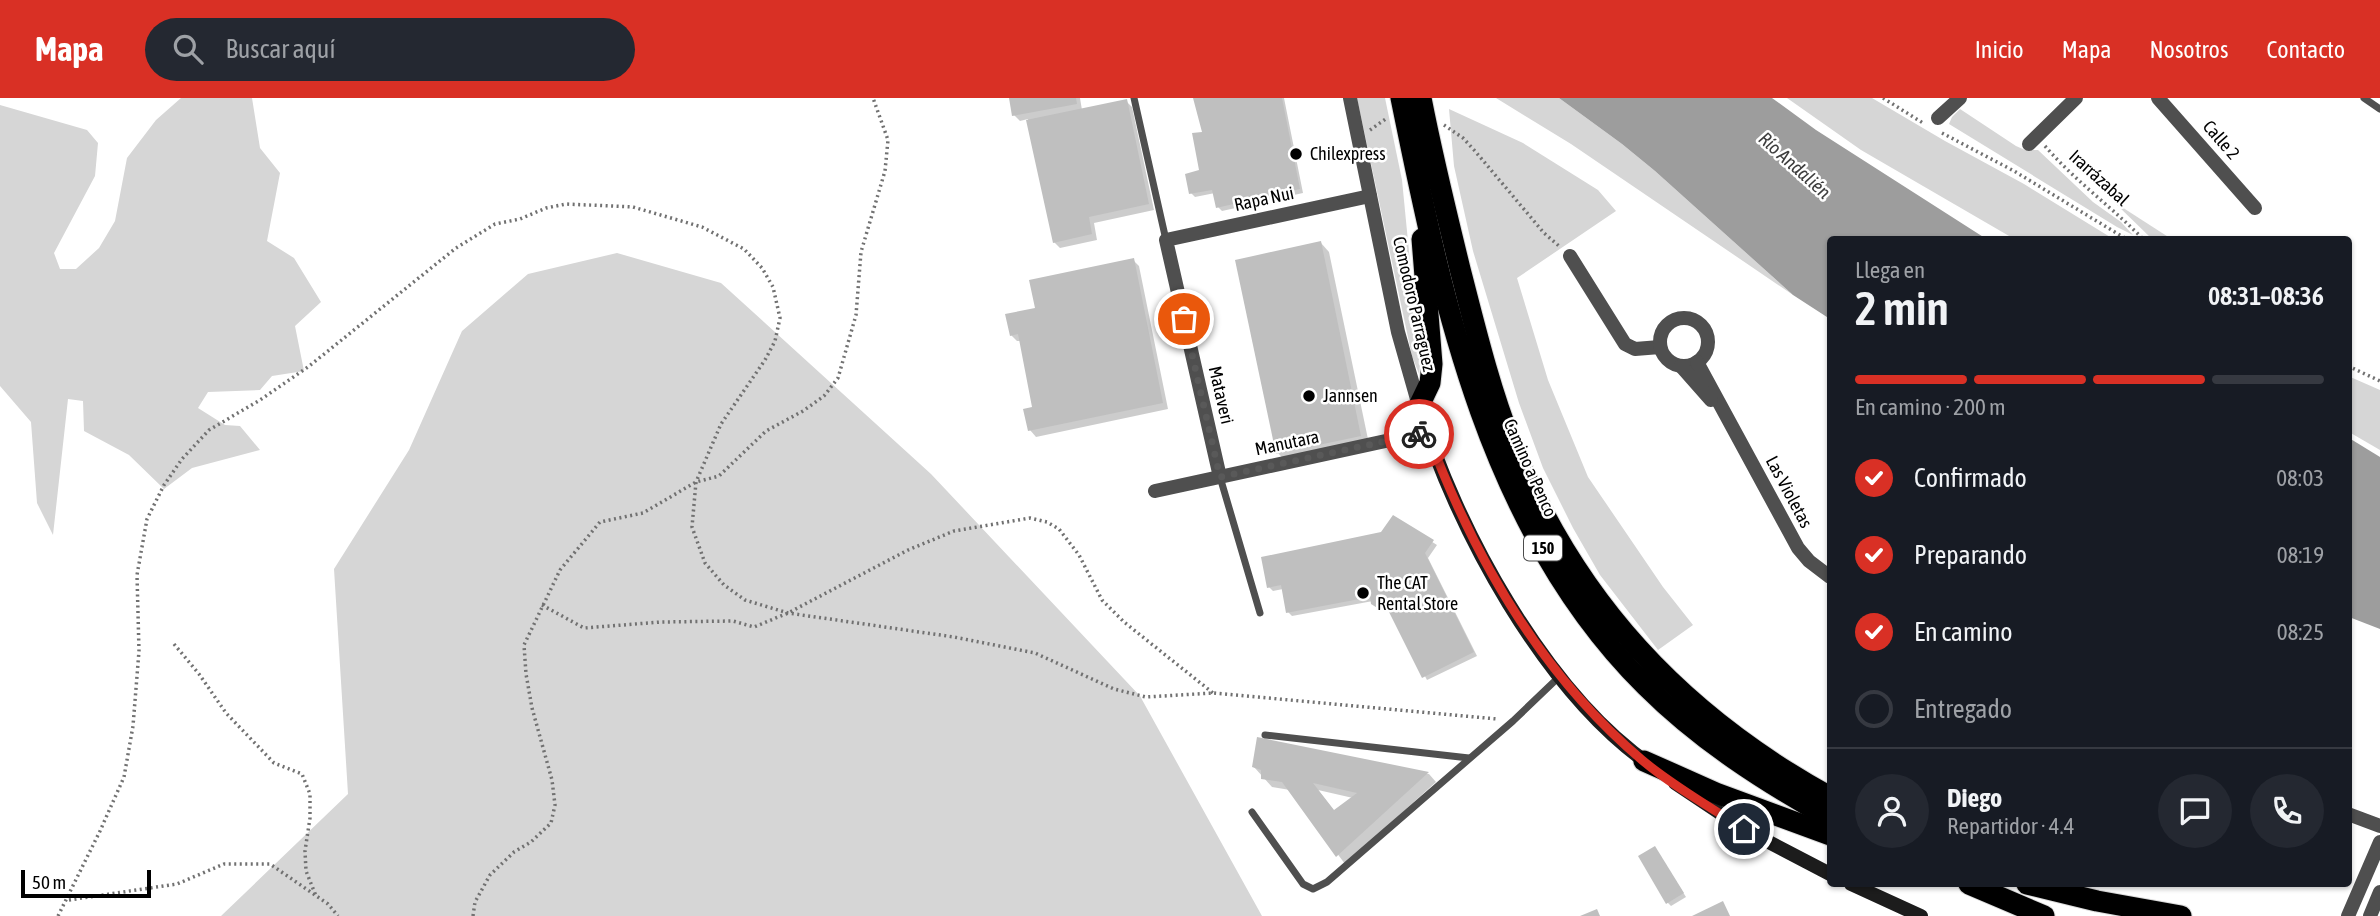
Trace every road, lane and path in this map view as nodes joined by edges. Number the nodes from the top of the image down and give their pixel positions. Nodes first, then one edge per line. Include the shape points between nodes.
1 (873, 98) edge
2 (1134, 98) edge
3 (1350, 98) edge
4 (1883, 98) edge
5 (1960, 98) edge
6 (2076, 98) edge
7 (2158, 98) edge
8 (2364, 98) edge
9 (1409, 106) edge
10 (2380, 109) edge
11 (1934, 122) joint
12 (1370, 130) dead end
13 (1941, 133) dead end
14 (2033, 140) joint
15 (1416, 170) junction
16 (1370, 196) junction
17 (2255, 208) dead end
18 (2121, 236) edge
19 (2140, 236) edge
20 (1166, 240) junction
21 (1570, 256) joint
22 (1660, 347) junction
23 (1697, 362) junction
24 (1681, 366) junction
25 (2352, 368) edge
26 (2380, 381) edge
27 (1419, 406) junction
28 (1726, 416) junction
29 (1427, 432) junction
30 (1220, 477) junction
31 (695, 481) junction
32 (1155, 491) dead end
33 (1827, 575) edge
34 (542, 605) junction
35 (1260, 612) dead end
36 (788, 613) junction
37 (174, 645) dead end
38 (1560, 676) junction
39 (1213, 693) junction
40 (1513, 721) junction
41 (1265, 735) dead end
42 (1469, 758) junction
43 (1644, 761) junction
44 (1827, 795) edge
45 (1252, 812) dead end
46 (1827, 816) edge
47 (2352, 816) edge
48 (2380, 826) edge
49 (1827, 834) edge
50 (2380, 842) edge
51 (1827, 872) edge
52 (1858, 887) edge
53 (1976, 887) edge
54 (2028, 887) edge
55 (2039, 887) edge
56 (2380, 892) edge
57 (316, 896) junction
58 (68, 900) junction
59 (58, 916) edge
60 (338, 916) edge
61 (473, 916) edge
62 (1921, 916) edge
63 (2044, 916) edge
64 (2095, 916) edge
65 (2181, 916) edge
66 (2348, 916) edge
67 (2370, 916) edge

1 - 31 path via 888,140 886,171 861,252 856,315 838,379 814,404 766,431 719,476
2 - 20 lane
3 - 16 street, Comodoro Parraguez
4 - 11 path
5 - 11 street
6 - 14 street
7 - 17 street, Calle 2
8 - 10 lane
9 - 12 path
9 - 15 highway, Camino a Penco / 150
9 - 21 path via 1463,138 1544,233
9 - 44 highway, Camino a Penco / 150 via 1436,172 1497,404 1526,477 1562,545 1605,609 1682,694 1742,743
13 - 18 path
14 - 19 path, Irarrázabal
15 - 27 highway via 1433,364
15 - 46 highway, Camino a Penco / 150 via 1456,335 1480,411 1526,518 1562,582 1597,632 1672,711 1753,772
16 - 20 street, Rapa Nui
16 - 27 street, Comodoro Parraguez via 1398,332
20 - 30 street, Mataveri
21 - 22 street via 1625,344 1635,349
22 - 23 street via 1660,337 1669,323 1678,318 1697,321 1708,344
22 - 24 street via 1669,361
23 - 24 street
23 - 28 street
24 - 28 street
25 - 26 path
27 - 29 street, Comodoro Parraguez
28 - 33 street, Las Violetas via 1798,548
29 - 30 street, Manutara
29 - 38 street, Comodoro Parraguez via 1480,552
30 - 32 street, Manutara
30 - 35 lane
31 - 34 path via 643,513 600,522 559,570
31 - 36 path via 692,527 705,563 723,585 745,600
31 - 58 path via 721,425 775,341 780,318 773,288 744,249 702,227 633,207 587,204 546,208 495,224 456,248 308,367 209,430 164,485 146,519 136,575 139,651 124,777
34 - 36 path via 584,628 733,621 754,627
34 - 61 path via 524,645 532,708 555,805 551,823 490,875 475,902
36 - 39 path via 1035,653 1114,689 1146,697
36 - 39 path via 954,531 1030,518 1059,530 1079,555 1102,600
37 - 57 path via 226,713 274,763 302,774 310,794 306,870
38 - 40 lane
38 - 43 street, Comodoro Parraguez
39 - 40 path
40 - 42 lane
41 - 42 lane
42 - 45 lane via 1327,883 1313,889 1303,884
43 - 49 highway
43 - 51 street, Comodoro Parraguez via 1744,829
47 - 48 street
50 - 66 street
52 - 62 street
53 - 63 highway
54 - 64 highway
55 - 65 highway
56 - 67 street
57 - 58 path via 270,864 224,864 177,884
57 - 60 path
58 - 59 path

